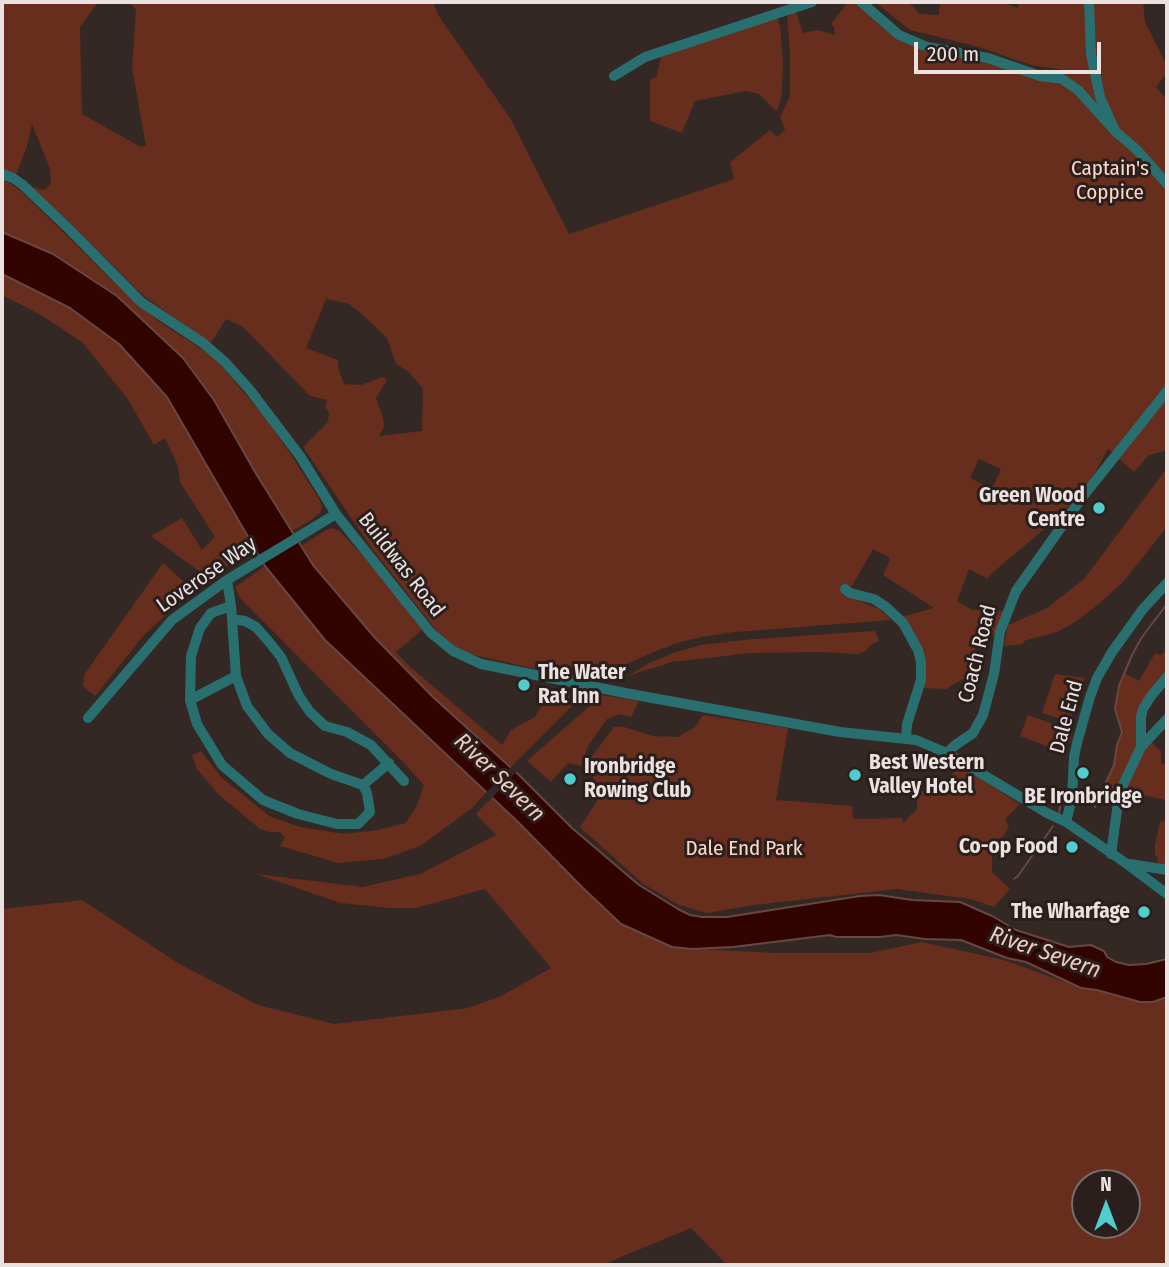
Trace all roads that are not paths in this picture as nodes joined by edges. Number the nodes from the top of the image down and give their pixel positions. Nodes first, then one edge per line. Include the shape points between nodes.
1 (812, 2) edge
2 (861, 2) edge
3 (1089, 2) edge
4 (614, 76) dead end
5 (1115, 131) junction
6 (2, 174) edge
7 (1167, 184) edge
8 (1167, 391) edge
9 (336, 514) junction
10 (227, 580) junction
11 (1167, 583) edge
12 (848, 593) dead end
13 (231, 606) junction
14 (232, 619) junction
15 (236, 676) junction
16 (1167, 677) edge
17 (190, 700) junction
18 (88, 718) dead end
19 (1167, 719) edge
20 (906, 738) junction
21 (1141, 747) junction
22 (947, 753) junction
23 (388, 763) junction
24 (404, 781) dead end
25 (363, 786) junction
26 (1066, 822) junction
27 (1111, 854) junction
28 (1127, 864) junction
29 (1167, 870) edge
30 (1167, 894) edge

1 - 4 street via 645,57
2 - 5 street via 899,35 927,47 1062,79
3 - 5 street via 1095,77
5 - 7 street
6 - 9 street, Buildwas Road via 23,185 141,302 225,362 300,456
8 - 22 street, Coach Road via 1081,499 1016,591 1000,632 983,715 974,733
9 - 10 street, Loverose Way
9 - 20 street, Buildwas Road via 431,633 453,651 481,664 840,732
10 - 13 street
10 - 18 street, Loverose Way via 172,620
11 - 26 street, Dale End via 1143,608 1105,664 1090,697 1074,757
12 - 20 street via 886,607 903,623 918,650 921,680
13 - 14 street
13 - 17 street via 211,613 200,628 191,656
14 - 15 street
14 - 23 street via 245,621 270,643 299,696 325,726 371,745
15 - 17 street
15 - 25 street via 247,706 268,734 290,753
16 - 21 street via 1143,709
17 - 25 street via 197,724 222,765 263,800 337,824 358,824 370,812
19 - 21 street
20 - 22 street
21 - 27 street via 1120,793
22 - 26 street
23 - 24 street
23 - 25 street
26 - 27 street
27 - 28 street
28 - 29 street
28 - 30 street

